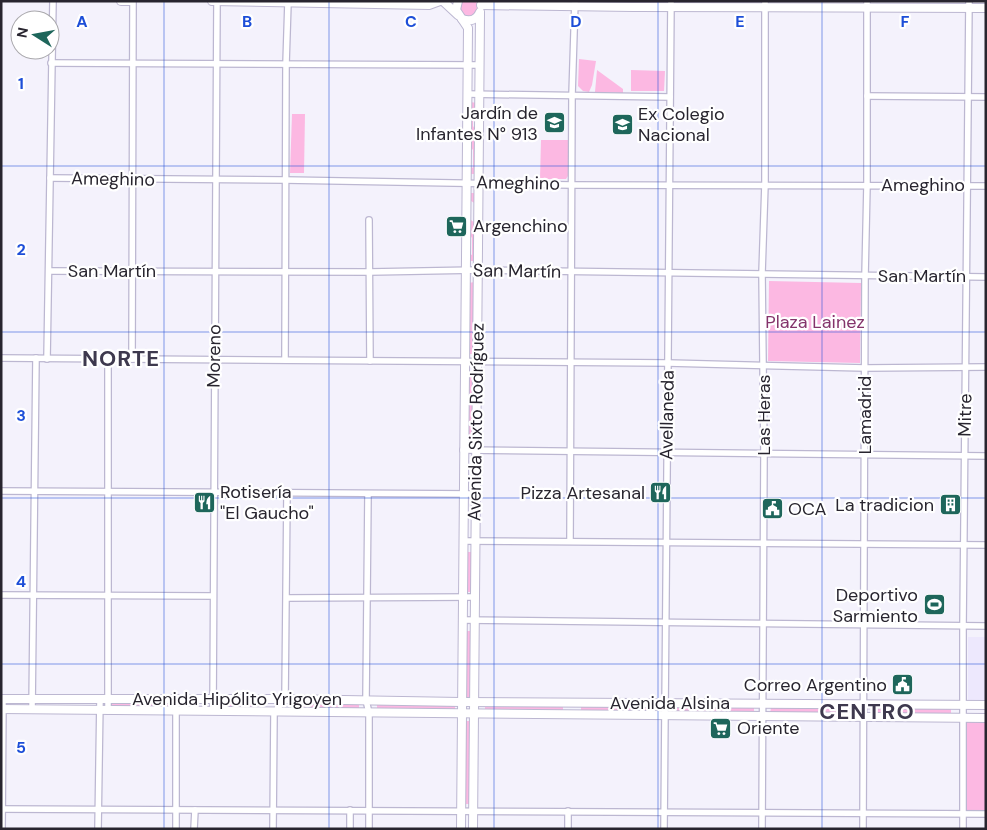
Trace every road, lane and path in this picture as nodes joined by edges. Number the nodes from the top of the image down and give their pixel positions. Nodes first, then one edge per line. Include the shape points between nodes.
1 (53, 1) edge
2 (121, 1) edge
3 (132, 1) edge
4 (212, 1) edge
5 (217, 1) edge
6 (442, 1) edge
7 (458, 1) edge
8 (278, 2) edge
9 (293, 2) edge
10 (480, 3) edge
11 (575, 4) edge
12 (671, 4) edge
13 (765, 4) edge
14 (867, 4) edge
15 (968, 4) edge
16 (986, 8) edge
17 (480, 14) junction
18 (461, 18) junction
19 (52, 63) junction
20 (133, 63) junction
21 (217, 63) junction
22 (286, 64) junction
23 (467, 65) junction
24 (478, 65) junction
25 (467, 94) junction
26 (479, 95) junction
27 (572, 95) junction
28 (867, 96) junction
29 (670, 97) junction
30 (968, 97) junction
31 (986, 97) edge
32 (50, 178) junction
33 (133, 179) junction
34 (216, 180) junction
35 (286, 180) junction
36 (466, 182) junction
37 (478, 182) junction
38 (765, 184) junction
39 (572, 185) junction
40 (669, 185) junction
41 (868, 185) junction
42 (967, 185) junction
43 (986, 186) edge
44 (369, 220) dead end
45 (477, 270) junction
46 (49, 271) junction
47 (132, 271) junction
48 (216, 271) junction
49 (464, 271) junction
50 (286, 272) junction
51 (370, 272) junction
52 (572, 272) junction
53 (668, 273) junction
54 (762, 273) junction
55 (865, 276) junction
56 (967, 277) junction
57 (986, 277) edge
58 (1, 358) edge
59 (36, 358) junction
60 (108, 358) junction
61 (47, 359) junction
62 (132, 359) junction
63 (214, 360) junction
64 (285, 360) junction
65 (370, 361) junction
66 (464, 362) junction
67 (477, 362) junction
68 (570, 363) junction
69 (668, 363) junction
70 (763, 366) junction
71 (966, 367) junction
72 (986, 367) edge
73 (865, 368) junction
74 (463, 450) junction
75 (476, 450) junction
76 (570, 451) junction
77 (666, 453) junction
78 (764, 454) junction
79 (865, 455) junction
80 (965, 456) junction
81 (986, 456) edge
82 (1, 490) edge
83 (35, 490) junction
84 (108, 491) junction
85 (213, 492) junction
86 (287, 493) junction
87 (368, 494) junction
88 (463, 494) junction
89 (475, 494) junction
90 (463, 541) junction
91 (474, 541) junction
92 (570, 541) junction
93 (666, 542) junction
94 (763, 542) junction
95 (864, 545) junction
96 (964, 545) junction
97 (986, 545) edge
98 (1, 594) edge
99 (33, 595) junction
100 (108, 595) junction
101 (213, 596) junction
102 (368, 597) junction
103 (462, 597) junction
104 (474, 597) junction
105 (287, 598) junction
106 (474, 619) junction
107 (462, 620) junction
108 (665, 622) junction
109 (763, 622) junction
110 (864, 624) junction
111 (963, 626) junction
112 (986, 626) edge
113 (212, 698) junction
114 (2, 699) edge
115 (103, 699) junction
116 (176, 699) junction
117 (285, 699) junction
118 (32, 700) junction
119 (366, 700) junction
120 (461, 702) junction
121 (474, 702) junction
122 (573, 702) junction
123 (665, 703) junction
124 (762, 704) junction
125 (864, 704) junction
126 (963, 705) junction
127 (986, 705) edge
128 (2, 710) edge
129 (32, 710) junction
130 (99, 711) junction
131 (108, 711) junction
132 (176, 711) junction
133 (213, 712) junction
134 (274, 712) junction
135 (369, 713) junction
136 (462, 715) junction
137 (474, 715) junction
138 (573, 715) junction
139 (665, 716) junction
140 (762, 716) junction
141 (863, 717) junction
142 (963, 718) junction
143 (986, 718) edge
144 (2, 809) edge
145 (98, 810) junction
146 (176, 810) junction
147 (194, 810) junction
148 (273, 810) junction
149 (350, 810) junction
150 (369, 810) junction
151 (461, 811) junction
152 (473, 811) junction
153 (568, 811) junction
154 (664, 812) junction
155 (762, 812) junction
156 (863, 813) junction
157 (963, 814) junction
158 (986, 814) edge
159 (2, 829) edge
160 (98, 829) edge
161 (176, 829) edge
162 (194, 829) edge
163 (273, 829) edge
164 (350, 829) edge
165 (369, 829) edge
166 (461, 829) edge
167 (473, 829) edge
168 (568, 829) edge
169 (664, 829) edge
170 (762, 829) edge
171 (863, 829) edge
172 (963, 829) edge

1 - 19 street
2 - 3 main road
3 - 20 street
4 - 5 main road
5 - 8 main road
5 - 21 street, Moreno
6 - 9 main road via 429,5
6 - 18 main road
7 - 18 main road, Avenida Sixto Rodríguez via 456,10
8 - 9 main road
9 - 22 street
10 - 11 main road
10 - 17 main road, Avenida Sixto Rodríguez
11 - 12 main road
11 - 27 street
12 - 13 main road
12 - 29 street, Avellaneda
13 - 14 main road
13 - 38 street, Las Heras
14 - 15 main road
14 - 28 street, Lamadrid
15 - 16 main road
15 - 30 street, Mitre
17 - 18 main road via 474,20
17 - 24 main road, Avenida Sixto Rodríguez
18 - 23 main road, Avenida Sixto Rodríguez via 468,28
19 - 20 street
19 - 32 street
20 - 21 street
20 - 33 street
21 - 22 street
21 - 34 street, Moreno
22 - 23 street
22 - 35 street
23 - 24 street
23 - 25 main road, Avenida Sixto Rodríguez
24 - 26 main road, Avenida Sixto Rodríguez
25 - 26 street
25 - 36 main road, Avenida Sixto Rodríguez
26 - 27 street
26 - 37 main road, Avenida Sixto Rodríguez
27 - 29 street
27 - 39 street
28 - 30 street
28 - 41 street, Lamadrid
29 - 40 street, Avellaneda
30 - 31 street
30 - 42 street, Mitre
32 - 33 street, Ameghino
32 - 46 street
33 - 34 street, Ameghino
33 - 47 street
34 - 35 street, Ameghino
34 - 48 street, Moreno
35 - 36 street, Ameghino
35 - 50 street
36 - 37 street, Ameghino
36 - 49 main road, Avenida Sixto Rodríguez
37 - 39 street, Ameghino
37 - 45 main road, Avenida Sixto Rodríguez
38 - 40 street, Ameghino
38 - 41 street, Ameghino
38 - 54 street, Las Heras
39 - 40 street, Ameghino
39 - 52 street
40 - 53 street, Avellaneda
41 - 42 street, Ameghino
41 - 55 street, Lamadrid
42 - 43 street, Ameghino
42 - 56 street, Mitre
44 - 51 street
45 - 49 street, San Martín
45 - 52 street, San Martín
45 - 67 main road, Avenida Sixto Rodríguez
46 - 47 street, San Martín
46 - 61 street
47 - 48 street, San Martín
47 - 62 street
48 - 50 street, San Martín
48 - 63 street, Moreno
49 - 51 street, San Martín
49 - 66 main road, Avenida Sixto Rodríguez
50 - 51 street, San Martín
50 - 64 street
51 - 65 street
52 - 53 street, San Martín
52 - 68 street
53 - 54 street, San Martín
53 - 69 street, Avellaneda
54 - 55 street, San Martín
54 - 70 street, Las Heras
55 - 56 street, San Martín
55 - 73 street, Lamadrid
56 - 57 street, San Martín
56 - 71 street, Mitre
58 - 59 street
59 - 61 street
59 - 83 street
60 - 61 street
60 - 62 street
60 - 84 street
62 - 63 street
63 - 64 street
63 - 85 street, Moreno
64 - 65 street
65 - 66 street
66 - 67 street
66 - 74 main road, Avenida Sixto Rodríguez
67 - 68 street
67 - 75 main road, Avenida Sixto Rodríguez
68 - 69 street
68 - 76 street
69 - 70 street
69 - 77 street, Avellaneda
70 - 73 street
70 - 78 street, Las Heras
71 - 72 street
71 - 73 street
71 - 80 street, Mitre
73 - 79 street, Lamadrid
74 - 75 street
74 - 88 main road, Avenida Sixto Rodríguez
75 - 76 street
75 - 89 main road, Avenida Sixto Rodríguez
76 - 77 street
76 - 92 street
77 - 78 street
77 - 93 street, Avellaneda
78 - 79 street
78 - 94 street, Las Heras
79 - 80 street
79 - 95 street, Lamadrid
80 - 81 street
80 - 96 street, Mitre
82 - 83 street
83 - 84 street
83 - 99 street
84 - 85 street
84 - 100 street
85 - 86 street
85 - 101 street, Moreno
86 - 87 street
86 - 105 street
87 - 88 street
87 - 102 street
88 - 89 street
88 - 90 main road, Avenida Sixto Rodríguez
89 - 91 main road, Avenida Sixto Rodríguez
90 - 91 street
90 - 103 main road, Avenida Sixto Rodríguez
91 - 92 street
91 - 104 main road, Avenida Sixto Rodríguez
92 - 93 street
93 - 94 street
93 - 108 street, Avellaneda
94 - 95 street
94 - 109 street, Las Heras
95 - 96 street
95 - 110 street, Lamadrid
96 - 97 street
96 - 111 street, Mitre
98 - 99 street
99 - 100 street
99 - 118 street
100 - 101 street
100 - 115 street
101 - 113 street, Moreno
102 - 103 street
102 - 105 street
102 - 119 street
103 - 104 street
103 - 107 main road, Avenida Sixto Rodríguez
104 - 106 main road, Avenida Sixto Rodríguez
105 - 117 street
106 - 107 street
106 - 108 street
106 - 121 main road, Avenida Sixto Rodríguez
107 - 120 main road, Avenida Sixto Rodríguez
108 - 109 street
108 - 123 street, Avellaneda
109 - 110 street
109 - 124 street, Las Heras
110 - 111 street
110 - 125 street, Lamadrid
111 - 112 street
111 - 126 street, Mitre
113 - 116 main road, Avenida Hipólito Yrigoyen
113 - 117 main road, Avenida Hipólito Yrigoyen
113 - 133 street, Moreno
114 - 118 main road, Avenida Hipólito Yrigoyen
114 - 128 street
115 - 116 main road, Avenida Hipólito Yrigoyen
115 - 118 main road, Avenida Hipólito Yrigoyen
115 - 130 street
115 - 131 street
116 - 132 street
117 - 119 main road, Avenida Hipólito Yrigoyen
117 - 134 street
118 - 129 street
119 - 120 main road, Avenida Hipólito Yrigoyen
119 - 135 street
120 - 121 main road, Avenida Hipólito Yrigoyen
120 - 136 main road, Avenida Sixto Rodríguez
121 - 122 main road, Avenida Alsina
121 - 137 main road, Avenida Sixto Rodríguez
122 - 123 main road, Avenida Alsina
122 - 138 main road
123 - 124 main road, Avenida Alsina
123 - 139 street, Avellaneda
124 - 125 main road, Avenida Alsina
124 - 140 street, Las Heras
125 - 126 main road, Avenida Alsina
125 - 141 street, Lamadrid
126 - 127 main road, Avenida Alsina
126 - 142 street, Mitre
128 - 129 main road, Avenida Hipólito Yrigoyen
128 - 144 street
129 - 130 main road, Avenida Hipólito Yrigoyen
130 - 131 main road, Avenida Hipólito Yrigoyen
130 - 145 street
131 - 132 main road, Avenida Hipólito Yrigoyen
132 - 133 main road, Avenida Hipólito Yrigoyen
132 - 146 street
133 - 134 main road, Avenida Hipólito Yrigoyen
134 - 135 main road, Avenida Hipólito Yrigoyen
134 - 148 street
135 - 136 main road, Avenida Hipólito Yrigoyen
135 - 150 street
136 - 137 main road, Avenida Hipólito Yrigoyen
136 - 151 main road, Avenida Sixto Rodríguez
137 - 138 main road, Avenida Alsina
137 - 152 main road, Avenida Sixto Rodríguez
138 - 139 main road, Avenida Alsina
139 - 140 main road, Avenida Alsina
139 - 154 street, Avellaneda
140 - 141 main road, Avenida Alsina
140 - 155 street, Las Heras
141 - 142 main road, Avenida Alsina
141 - 156 street, Lamadrid
142 - 143 main road, Avenida Alsina
142 - 157 street, Mitre
144 - 145 street
144 - 159 street
145 - 146 street
145 - 160 street
146 - 147 street
146 - 161 street
147 - 148 street
147 - 162 street
148 - 149 street
148 - 163 street
149 - 150 street
149 - 164 street
150 - 151 street
150 - 165 street
151 - 152 street
151 - 166 main road, Avenida Sixto Rodríguez
152 - 153 street
152 - 167 main road, Avenida Sixto Rodríguez
153 - 154 street
153 - 168 street
154 - 155 street
154 - 169 street, Avellaneda
155 - 156 street
155 - 170 street, Las Heras
156 - 157 street
156 - 171 street, Lamadrid
157 - 158 street
157 - 172 street, Mitre

